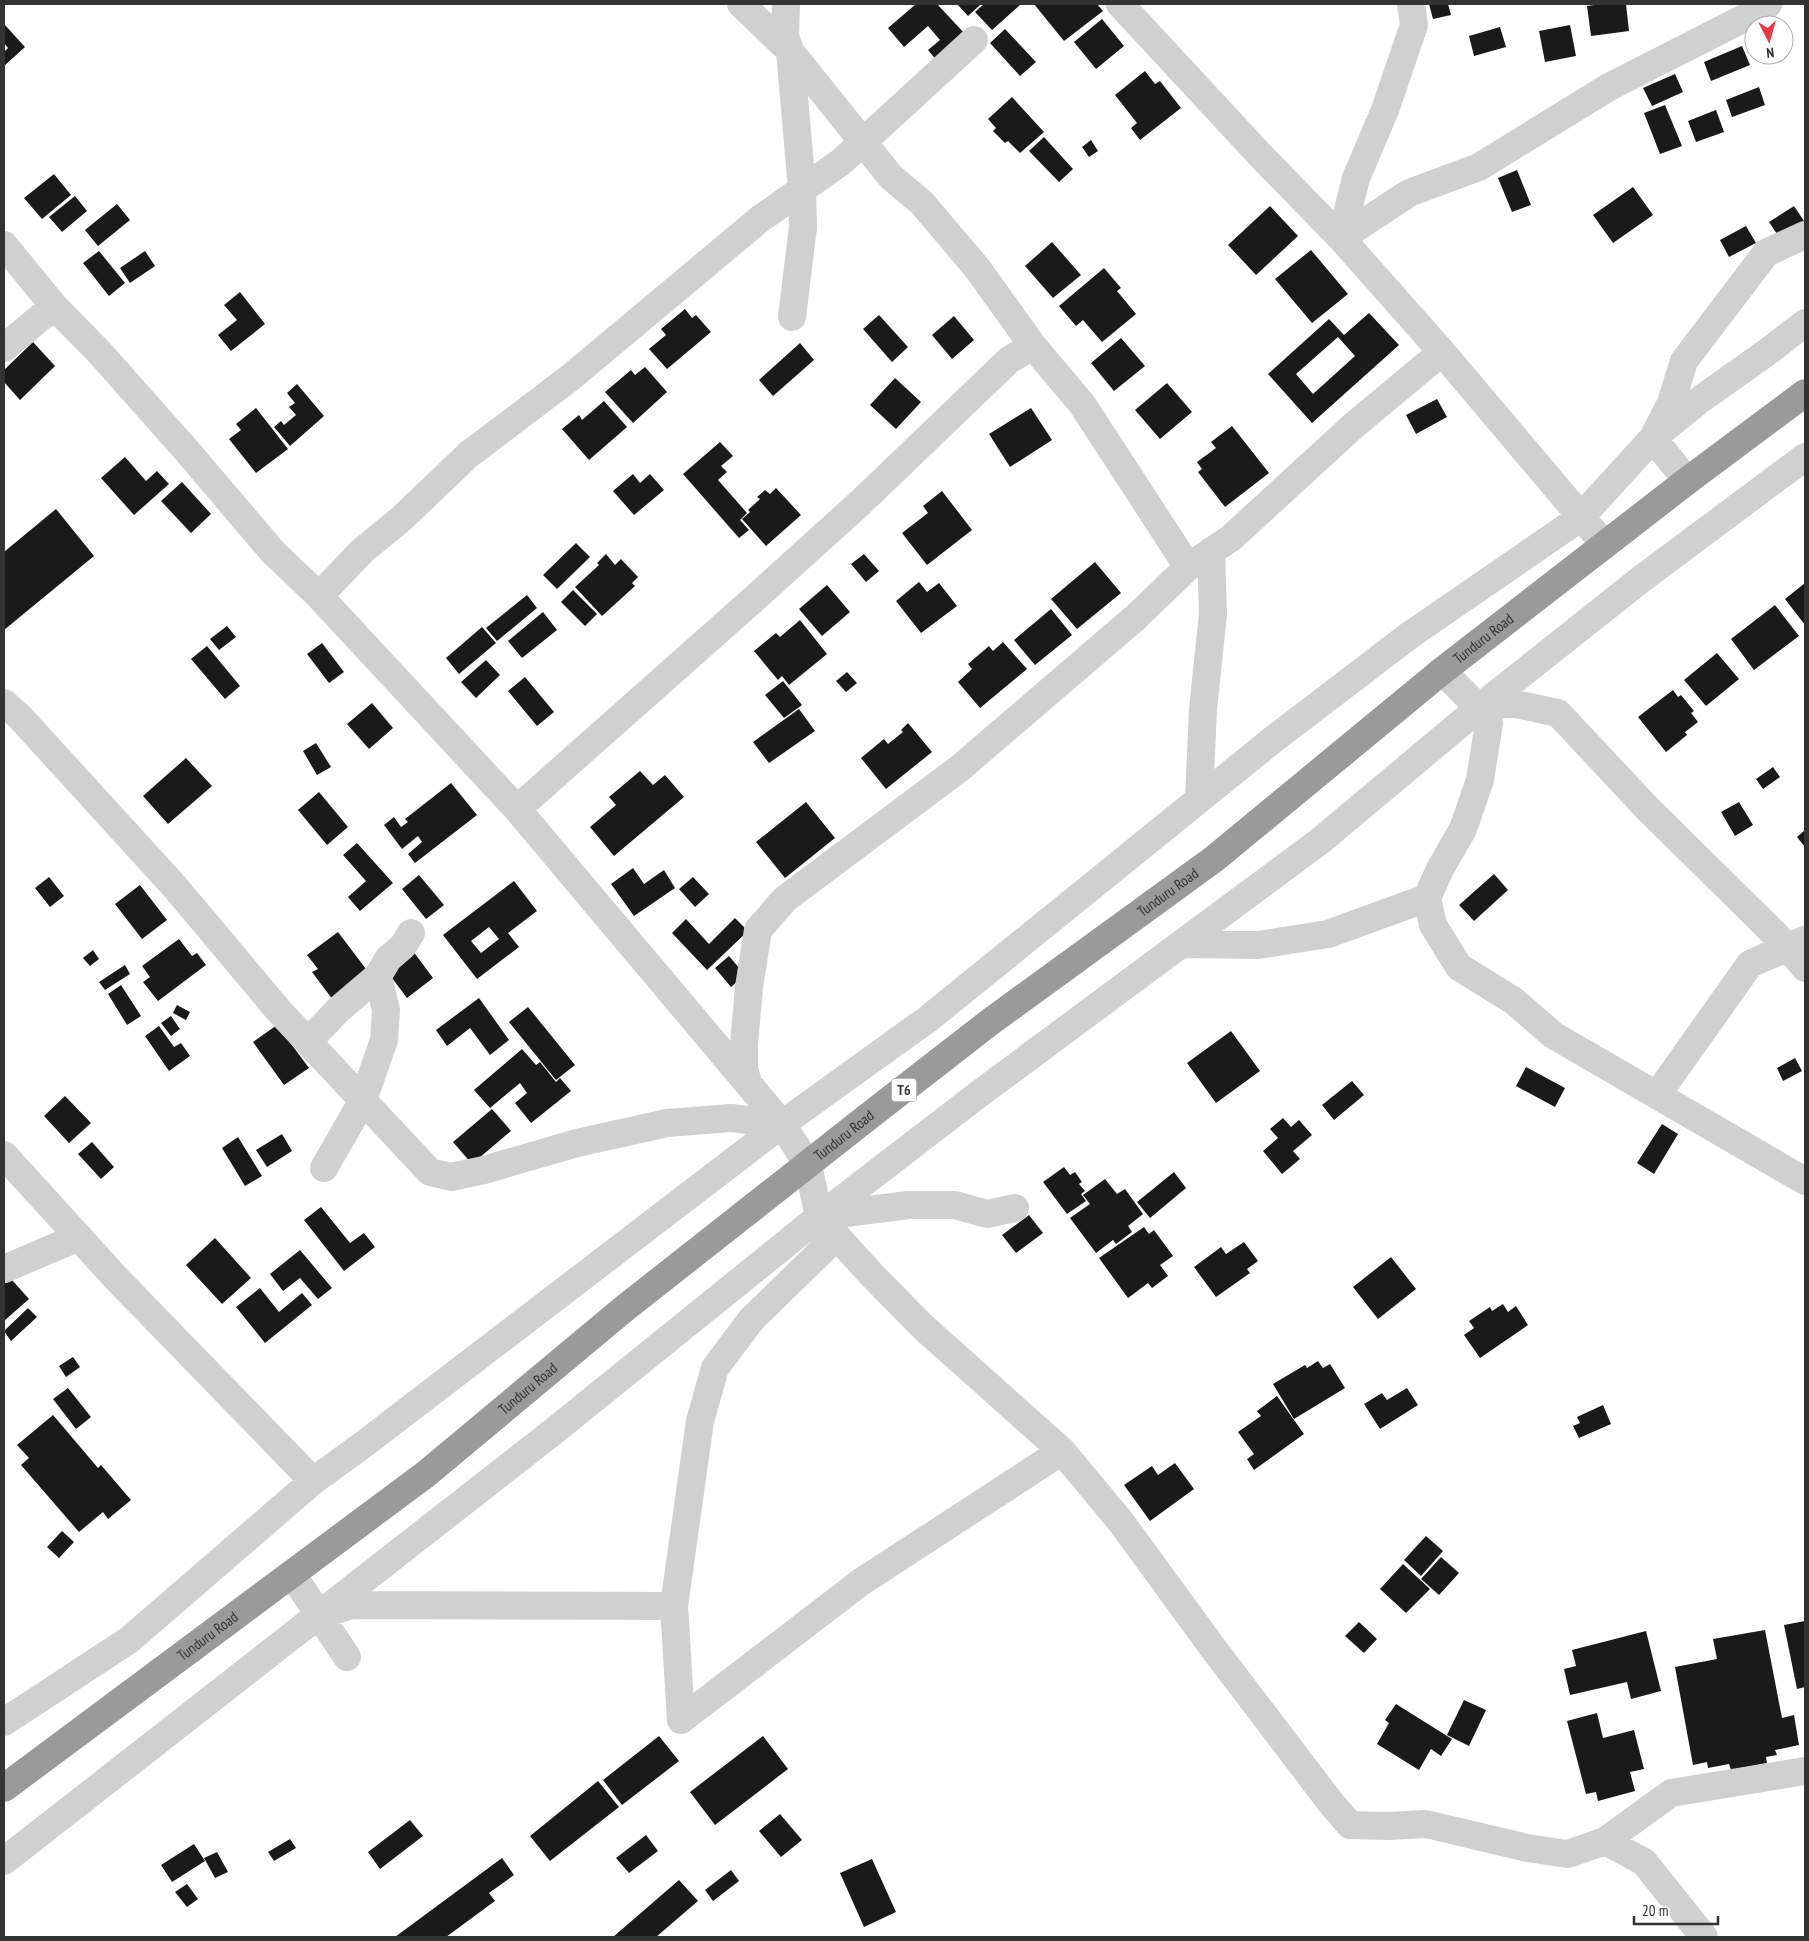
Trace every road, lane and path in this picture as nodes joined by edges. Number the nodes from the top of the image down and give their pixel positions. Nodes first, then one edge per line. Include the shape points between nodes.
1 (741, 4) edge
2 (786, 4) edge
3 (1120, 4) edge
4 (1412, 4) edge
5 (1768, 4) edge
6 (974, 40) dead end
7 (790, 51) junction
8 (862, 142) junction
9 (802, 189) junction
10 (1805, 235) edge
11 (1341, 238) junction
12 (4, 246) edge
13 (54, 306) junction
14 (792, 317) dead end
15 (1805, 323) edge
16 (1033, 346) junction
17 (4, 348) edge
18 (1442, 352) junction
19 (1805, 393) edge
20 (1653, 438) junction
21 (1805, 457) edge
22 (1687, 480) junction
23 (1580, 518) junction
24 (1605, 545) junction
25 (1211, 551) junction
26 (1188, 567) junction
27 (319, 596) junction
28 (1442, 670) junction
29 (4, 703) edge
30 (1478, 708) junction
31 (1200, 799) junction
32 (517, 809) junction
33 (1427, 898) junction
34 (411, 933) dead end
35 (1799, 940) edge
36 (1181, 944) junction
37 (1805, 968) edge
38 (378, 976) junction
39 (308, 1042) junction
40 (748, 1083) junction
41 (1657, 1095) junction
42 (362, 1100) junction
43 (782, 1124) junction
44 (4, 1155) edge
45 (808, 1164) junction
46 (324, 1168) dead end
47 (1805, 1181) edge
48 (1015, 1208) dead end
49 (828, 1226) junction
50 (79, 1238) junction
51 (4, 1269) edge
52 (1062, 1452) junction
53 (313, 1481) junction
54 (292, 1574) junction
55 (674, 1606) junction
56 (321, 1615) junction
57 (348, 1657) dead end
58 (4, 1720) edge
59 (1805, 1771) edge
60 (4, 1788) edge
61 (1605, 1841) junction
62 (4, 1862) edge
63 (1704, 1937) edge

1 - 7 street
2 - 7 street via 785,36
3 - 11 street
4 - 11 street via 1414,25 1386,110 1356,178
5 - 11 street via 1609,87 1479,167 1409,193
6 - 8 street
7 - 8 street
7 - 9 street
8 - 9 street via 841,162
8 - 16 street via 891,177 922,203 977,268
9 - 14 street via 803,227
9 - 27 street via 760,219 572,377 468,455 362,551
10 - 20 street via 1766,252 1684,361 1672,403
11 - 18 street
12 - 13 street
13 - 17 street
13 - 27 street via 110,364 273,552
15 - 20 street
16 - 26 street via 1082,404
16 - 32 street via 1009,360 861,502
18 - 23 street
18 - 25 street via 1352,426 1231,538
19 - 22 highway, Tunduru Road / T6
20 - 22 street
20 - 23 street
21 - 30 street via 1640,580
22 - 24 highway, Tunduru Road / T6
23 - 24 street
23 - 31 street via 1410,635
24 - 28 highway, Tunduru Road / T6
25 - 26 street
25 - 31 street via 1213,614 1203,709
26 - 40 street via 1136,617 960,768 785,899 758,930 748,987 744,1044
27 - 32 street
28 - 30 street
28 - 45 highway, Tunduru Road / T6 via 1214,859 990,1022
29 - 39 street via 175,887
30 - 33 street via 1489,723 1480,780 1463,829
30 - 35 street via 1511,703 1558,713 1647,808
30 - 36 street via 1320,841
31 - 43 street via 928,1019
32 - 40 street
33 - 36 street via 1328,934 1258,945
33 - 41 street via 1433,924 1459,967 1514,1002 1553,1035
34 - 38 street
35 - 37 street
35 - 41 street via 1750,964
36 - 49 street via 987,1088
38 - 39 street via 338,1010
38 - 42 street via 386,1010 384,1040
39 - 42 street
40 - 43 street
41 - 47 street
42 - 43 street via 430,1172 451,1177 667,1123 731,1118
42 - 46 street
43 - 45 street
43 - 53 street
44 - 50 street
45 - 49 street
45 - 54 highway, Tunduru Road / T6 via 624,1308 426,1474
48 - 49 street via 986,1214 955,1204 908,1205
49 - 52 street via 922,1326
49 - 55 street via 715,1368 700,1420
49 - 56 street via 554,1431
50 - 51 street
50 - 53 street
52 - 55 street via 862,1582 681,1720
52 - 61 street via 1121,1522 1213,1648 1350,1825 1426,1824 1527,1848 1568,1854
53 - 58 street via 129,1640
54 - 56 street
54 - 60 highway, Tunduru Road / T6
55 - 56 street via 352,1605
56 - 57 street
56 - 62 street
59 - 61 street via 1671,1793
61 - 63 street via 1644,1862

